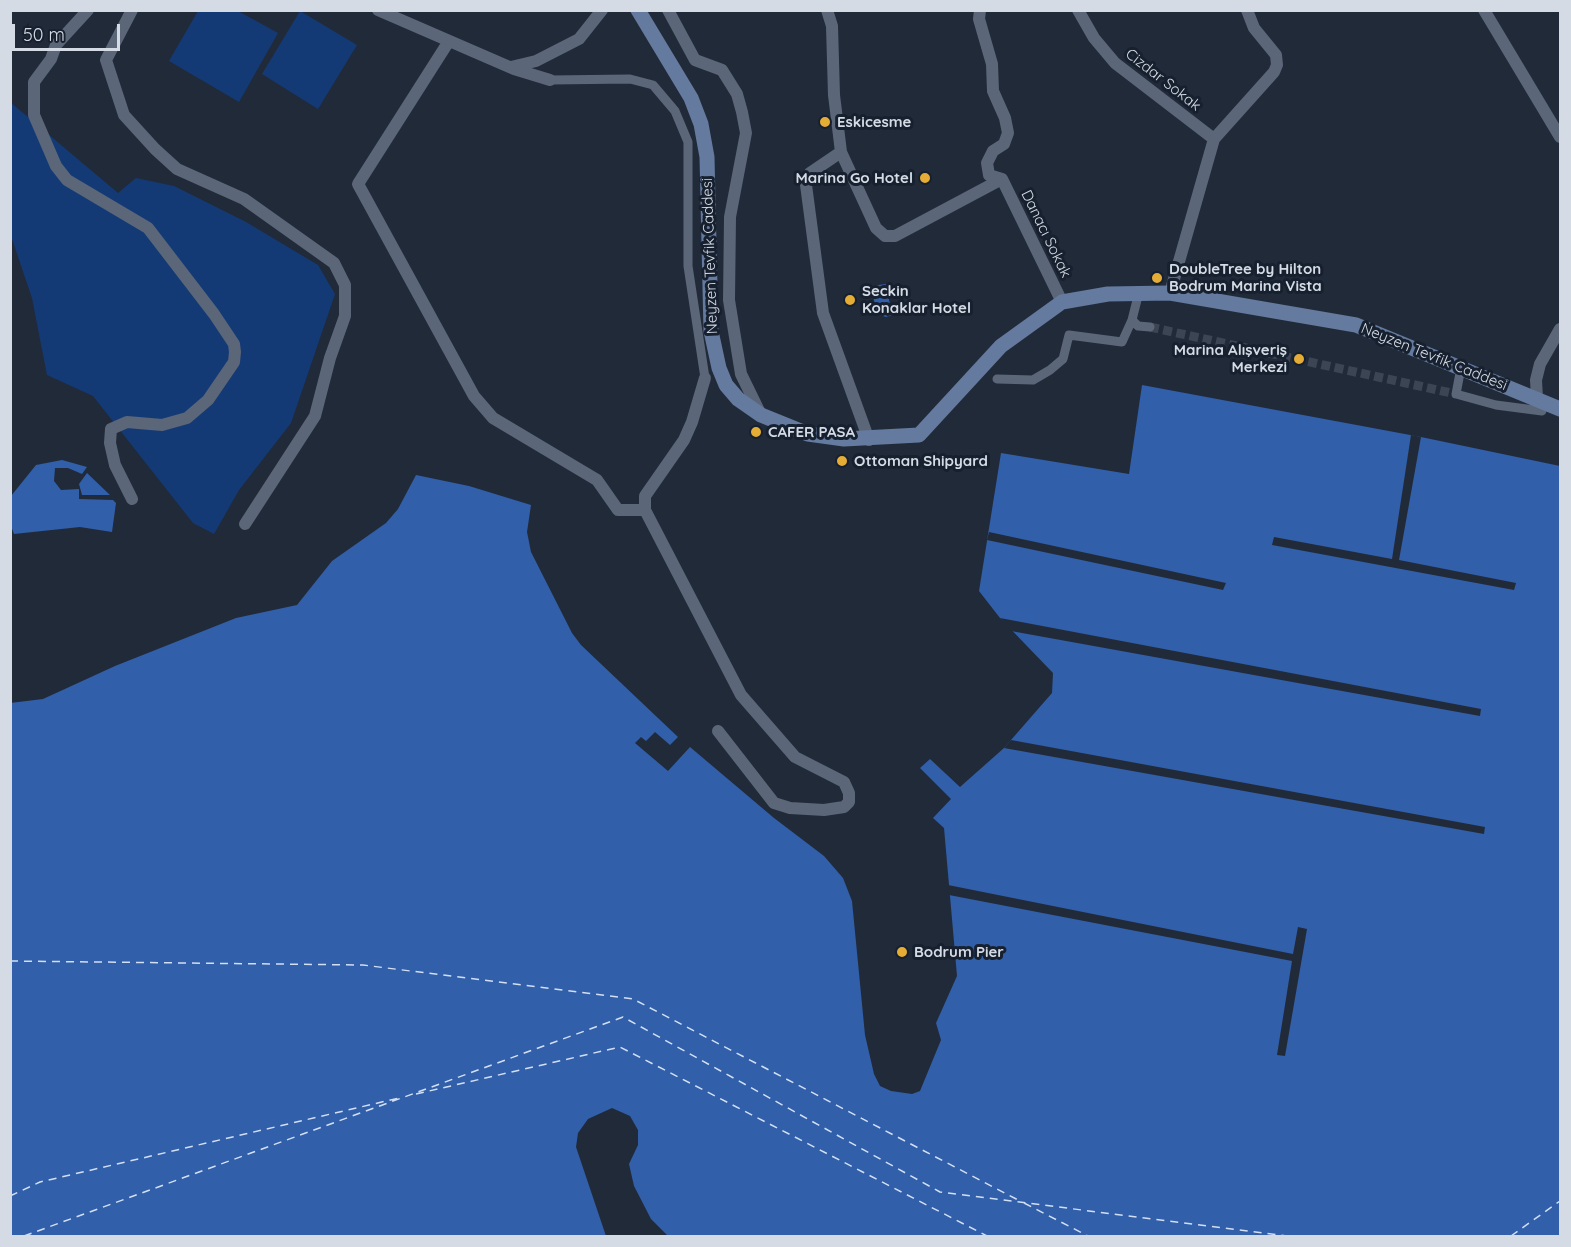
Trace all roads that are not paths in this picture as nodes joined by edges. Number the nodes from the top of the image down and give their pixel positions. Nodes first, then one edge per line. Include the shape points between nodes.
1 (88, 10) edge
2 (132, 10) edge
3 (378, 10) edge
4 (602, 10) edge
5 (638, 10) edge
6 (668, 10) edge
7 (827, 10) edge
8 (980, 10) edge
9 (1078, 10) edge
10 (1247, 10) edge
11 (1484, 10) edge
12 (449, 41) junction
13 (510, 67) junction
14 (550, 80) joint
15 (1560, 137) edge
16 (1214, 139) junction
17 (841, 152) junction
18 (1002, 179) junction
19 (1170, 293) junction
20 (1137, 300) dead end
21 (1062, 302) junction
22 (1132, 320) junction
23 (1150, 327) tunnel mouth
24 (1560, 329) edge
25 (1461, 373) dead end
26 (705, 378) joint
27 (997, 379) dead end
28 (1540, 405) junction
29 (1560, 409) edge
30 (761, 415) junction
31 (869, 440) junction
32 (132, 499) dead end
33 (645, 510) junction
34 (245, 524) dead end
35 (718, 731) dead end

1 - 32 street via 57,45 34,81 34,115 51,156 67,180 148,228 225,328 235,352 234,362 208,400 187,418 162,425 127,422 111,429 115,465
2 - 34 street via 106,60 124,115 177,169 244,199 334,263 345,285 345,316 315,416
3 - 12 street
4 - 13 street via 579,39 536,61
5 - 30 main road, Neyzen Tevfik Caddesi via 691,98 701,124 707,157 711,331 726,385
6 - 30 street via 695,60 722,70 737,94 742,112 746,133 730,217 729,300 741,374
7 - 17 street
8 - 18 street, Danacı Sokak via 992,64 993,91 1008,133 1004,144 993,151 987,163 989,175
9 - 16 street, Cizdar Sokak via 1115,63
10 - 16 street via 1254,28 1276,55 1277,65
11 - 15 street
12 - 13 street
12 - 33 street via 358,184 474,396 493,418 597,480 618,510
13 - 14 street
14 - 26 street via 630,79 653,85 675,111 688,142 688,266
16 - 19 street
17 - 18 street via 876,228 885,236 895,236
17 - 31 street via 810,173 806,185 823,314
18 - 21 street, Danacı Sokak
19 - 21 main road, Neyzen Tevfik Caddesi via 1108,294
19 - 28 main road, Neyzen Tevfik Caddesi via 1356,325
20 - 22 street
21 - 31 main road, Neyzen Tevfik Caddesi via 1001,346 919,435
22 - 23 street via 1138,326
22 - 27 street via 1122,342 1069,335 1063,359 1050,370 1033,380
24 - 28 street via 1540,364 1536,380
25 - 28 street via 1456,394 1496,405
26 - 33 street via 693,422 645,496
28 - 29 main road, Neyzen Tevfik Caddesi
30 - 31 main road, Neyzen Tevfik Caddesi via 808,434
33 - 35 street via 741,695 795,757 844,782 849,802 844,807 824,810 774,803

